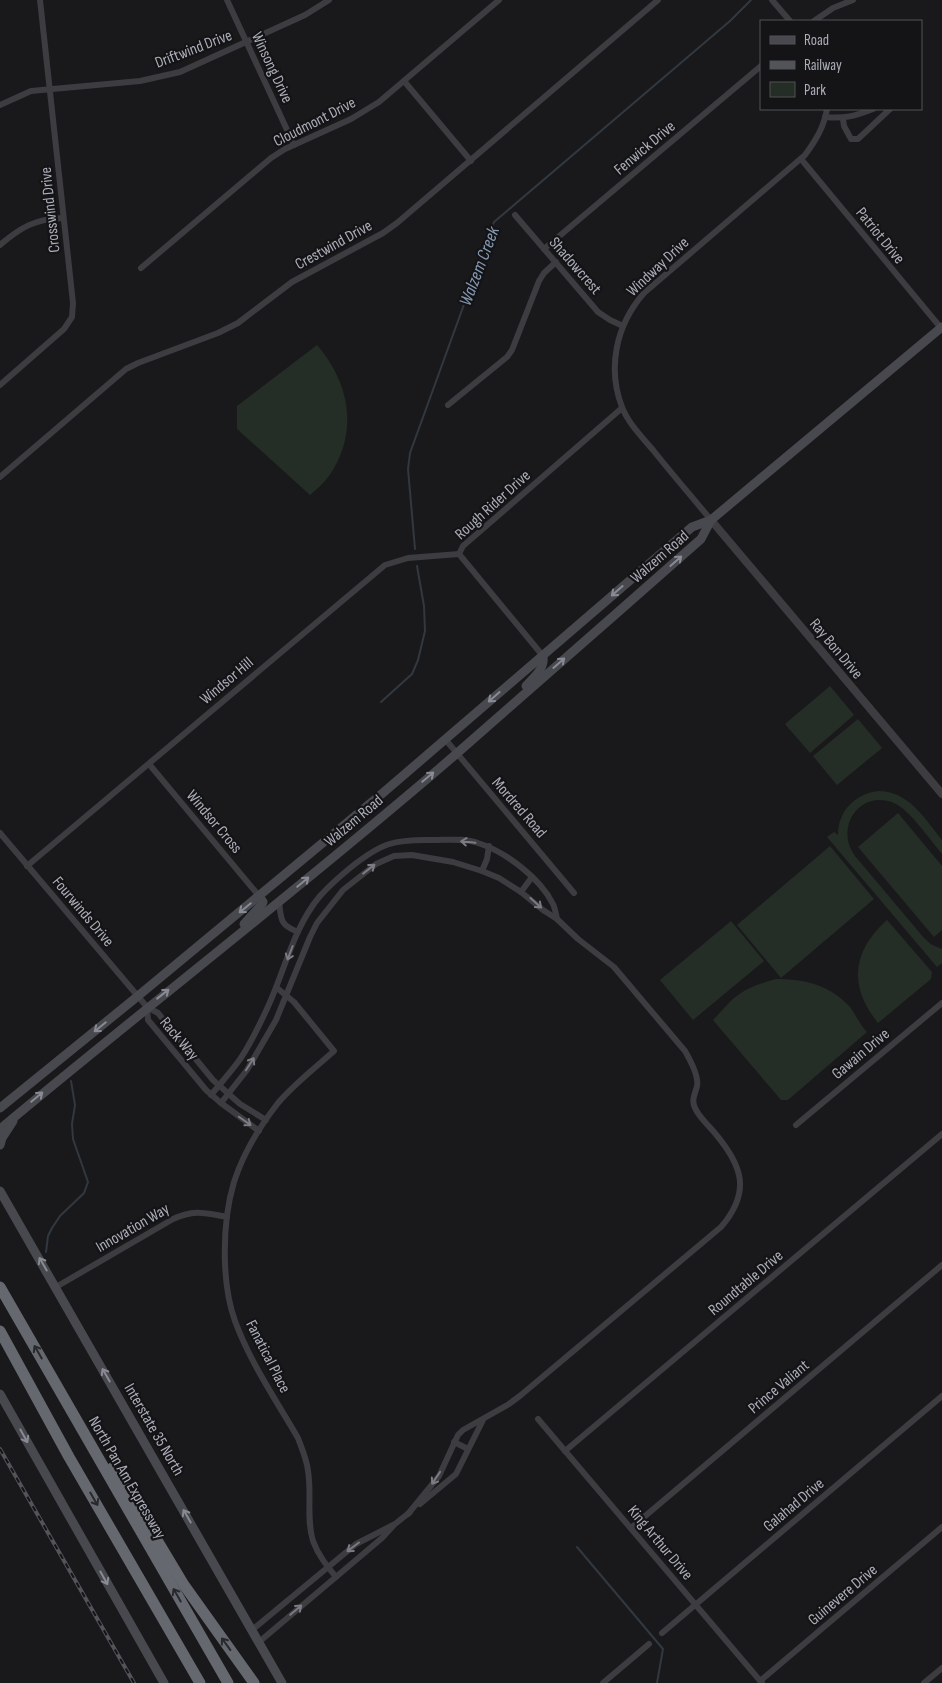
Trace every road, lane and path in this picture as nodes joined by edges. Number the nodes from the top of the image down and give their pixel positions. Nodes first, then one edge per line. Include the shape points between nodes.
1 (40, 0) edge
2 (227, 0) edge
3 (330, 0) edge
4 (499, 0) edge
5 (658, 0) edge
6 (772, 0) edge
7 (851, 0) edge
8 (789, 20) edge
9 (815, 20) edge
10 (246, 42) junction
11 (760, 67) edge
12 (404, 81) junction
13 (50, 89) junction
14 (0, 105) edge
15 (827, 110) edge
16 (870, 110) edge
17 (889, 110) edge
18 (825, 117) junction
19 (843, 119) junction
20 (294, 145) junction
21 (801, 159) junction
22 (471, 160) junction
23 (515, 216) dead end
24 (63, 218) junction
25 (0, 245) edge
26 (544, 249) junction
27 (556, 262) junction
28 (141, 268) dead end
29 (623, 326) junction
30 (941, 327) edge
31 (0, 385) edge
32 (448, 404) dead end
33 (622, 408) junction
34 (0, 477) edge
35 (711, 520) junction
36 (458, 554) junction
37 (543, 656) junction
38 (508, 708) junction
39 (445, 739) junction
40 (456, 753) junction
41 (149, 764) junction
42 (942, 794) edge
43 (0, 833) edge
44 (489, 846) junction
45 (27, 866) junction
46 (482, 871) junction
47 (532, 876) junction
48 (522, 892) junction
49 (574, 892) dead end
50 (260, 896) junction
51 (280, 901) junction
52 (558, 919) junction
53 (298, 932) junction
54 (224, 946) junction
55 (277, 988) junction
56 (287, 995) junction
57 (138, 996) junction
58 (942, 1002) edge
59 (147, 1007) junction
60 (219, 1085) junction
61 (228, 1094) junction
62 (212, 1095) junction
63 (4, 1102) edge
64 (221, 1103) junction
65 (0, 1108) edge
66 (21, 1112) junction
67 (266, 1120) junction
68 (796, 1125) dead end
69 (0, 1129) edge
70 (259, 1131) junction
71 (942, 1134) edge
72 (0, 1145) edge
73 (1, 1193) edge
74 (227, 1217) junction
75 (942, 1265) edge
76 (0, 1281) edge
77 (0, 1287) edge
78 (56, 1287) junction
79 (14, 1310) junction
80 (0, 1331) edge
81 (0, 1344) edge
82 (32, 1390) junction
83 (0, 1394) edge
84 (62, 1394) junction
85 (942, 1396) edge
86 (483, 1418) junction
87 (538, 1419) dead end
88 (454, 1442) junction
89 (468, 1449) junction
90 (565, 1451) junction
91 (408, 1514) junction
92 (395, 1524) junction
93 (942, 1527) edge
94 (631, 1528) junction
95 (328, 1567) junction
96 (336, 1577) junction
97 (695, 1605) junction
98 (252, 1630) junction
99 (662, 1633) dead end
100 (259, 1642) junction
101 (649, 1644) dead end
102 (942, 1668) edge
103 (761, 1682) edge
104 (164, 1683) edge
105 (200, 1683) edge
106 (228, 1683) edge
107 (254, 1683) edge
108 (282, 1683) edge
109 (602, 1683) edge
110 (924, 1683) edge

1 - 13 street, Crosswind Drive
2 - 10 street, Winsong Drive
3 - 10 street, Driftwind Drive
4 - 12 street, Cloudmont Drive
5 - 22 street, Crestwind Drive
6 - 8 street
7 - 9 street
10 - 13 street, Driftwind Drive via 199,64 160,77
10 - 20 street, Winsong Drive
11 - 26 street, Fenwick Drive
12 - 20 street, Cloudmont Drive via 365,111
12 - 22 street
13 - 14 street, Driftwind Drive via 31,91
13 - 24 street, Crosswind Drive
15 - 18 street, Windway Drive
16 - 19 street
17 - 19 street via 858,139 851,139 848,135
18 - 19 street
18 - 21 street, Windway Drive via 815,141
20 - 28 street, Cloudmont Drive via 271,158
21 - 29 street, Windway Drive via 652,286 636,302
21 - 30 street, Patriot Drive
22 - 34 street, Crestwind Drive via 383,233 292,282 245,319 126,370
23 - 26 street, Shadowcrest
24 - 25 street via 27,225
24 - 31 street, Crosswind Drive via 72,317 64,329
26 - 27 street, Shadowcrest
27 - 29 street, Shadowcrest via 598,312
27 - 32 street via 539,281 507,357
29 - 33 street, Windway Drive via 615,363
30 - 35 main road, Walzem Road
33 - 35 street, Windway Drive via 637,431
33 - 36 street, Rough Rider Drive via 463,546
35 -> 37 main road, Walzem Road via 692,527
38 -> 35 main road, Walzem Road via 701,539
35 - 42 street, Ray Bon Drive
36 - 37 street, Rough Rider Drive
36 - 41 street, Windsor Hill via 408,558 385,565
37 - 38 main road via 542,668
37 -> 39 main road, Walzem Road
38 - 40 main road, Walzem Road
39 - 40 street, Mordred Road
39 - 50 main road, Walzem Road
40 - 49 street, Mordred Road
51 -> 40 main road, Walzem Road
41 - 45 street, Windsor Hill
41 - 50 street, Windsor Cross
43 - 45 street, Fourwinds Drive
44 - 46 street
44 - 47 street
44 -> 53 street via 472,841 414,840 382,846 335,880 306,916
45 - 57 street, Fourwinds Drive
46 - 48 street
56 -> 46 street via 317,923 343,890 376,864 394,856 412,855
47 - 48 street
47 - 52 street via 553,904
48 -> 52 street
50 - 54 main road via 261,907
50 -> 57 main road, Walzem Road
51 - 53 street via 283,923
51 - 54 main road, Walzem Road
52 - 86 street via 614,967 691,1061 697,1081 692,1098 695,1109 734,1158 740,1189 737,1203 721,1227 521,1395
53 -> 55 street
59 -> 54 main road, Walzem Road
55 - 56 street
55 - 60 street via 238,1062
61 -> 56 street via 262,1046
56 - 67 street, Fanatical Place via 334,1052 304,1076
57 - 59 street, Fourwinds Drive
57 -> 63 main road, Walzem Road
58 - 68 street, Gawain Drive
59 - 60 street, Rack Way via 158,1013
59 - 62 street, Rack Way via 148,1020
66 -> 59 main road, Walzem Road
60 - 61 street, Rack Way
60 - 62 street
61 - 64 street
61 - 67 street, Rack Way
62 - 64 street, Rack Way
63 - 65 main road, Walzem Road
64 -> 70 street, Rack Way
66 - 69 main road, Walzem Road
66 - 72 main road
67 - 70 street, Fanatical Place
70 - 74 street, Fanatical Place via 234,1183
71 - 90 street, Roundtable Drive
78 -> 73 main road, Interstate 35 North
74 - 78 street, Innovation Way via 186,1212
74 - 95 street, Fanatical Place via 225,1254 234,1319 244,1343 298,1438 308,1472 313,1540 320,1558
75 - 94 street, Prince Valiant
76 - 79 highway
77 - 79 highway, North Pan Am Expressway
98 -> 78 main road, Interstate 35 North
84 -> 79 highway, North Pan Am Expressway
80 - 82 highway
81 - 82 highway
82 -> 105 highway
83 -> 104 main road
106 -> 84 highway, North Pan Am Expressway
107 -> 84 highway via 184,1585 127,1490
85 - 97 street, Galahad Drive
86 - 88 street via 464,1430
86 - 89 street
87 - 90 street, King Arthur Drive
88 - 89 street
88 -> 91 street via 439,1476
89 - 91 street via 456,1474
90 - 94 street, King Arthur Drive
91 - 92 street
92 -> 95 street via 356,1544
92 - 96 street
93 - 103 street, Guinevere Drive
94 - 97 street, King Arthur Drive
95 - 96 street, Fanatical Place
95 - 98 street
100 -> 96 street
97 - 99 street, Galahad Drive
97 - 103 street, King Arthur Drive
98 - 100 main road, Interstate 35 North
100 - 108 main road, Interstate 35 North
101 - 109 street
102 - 110 street

